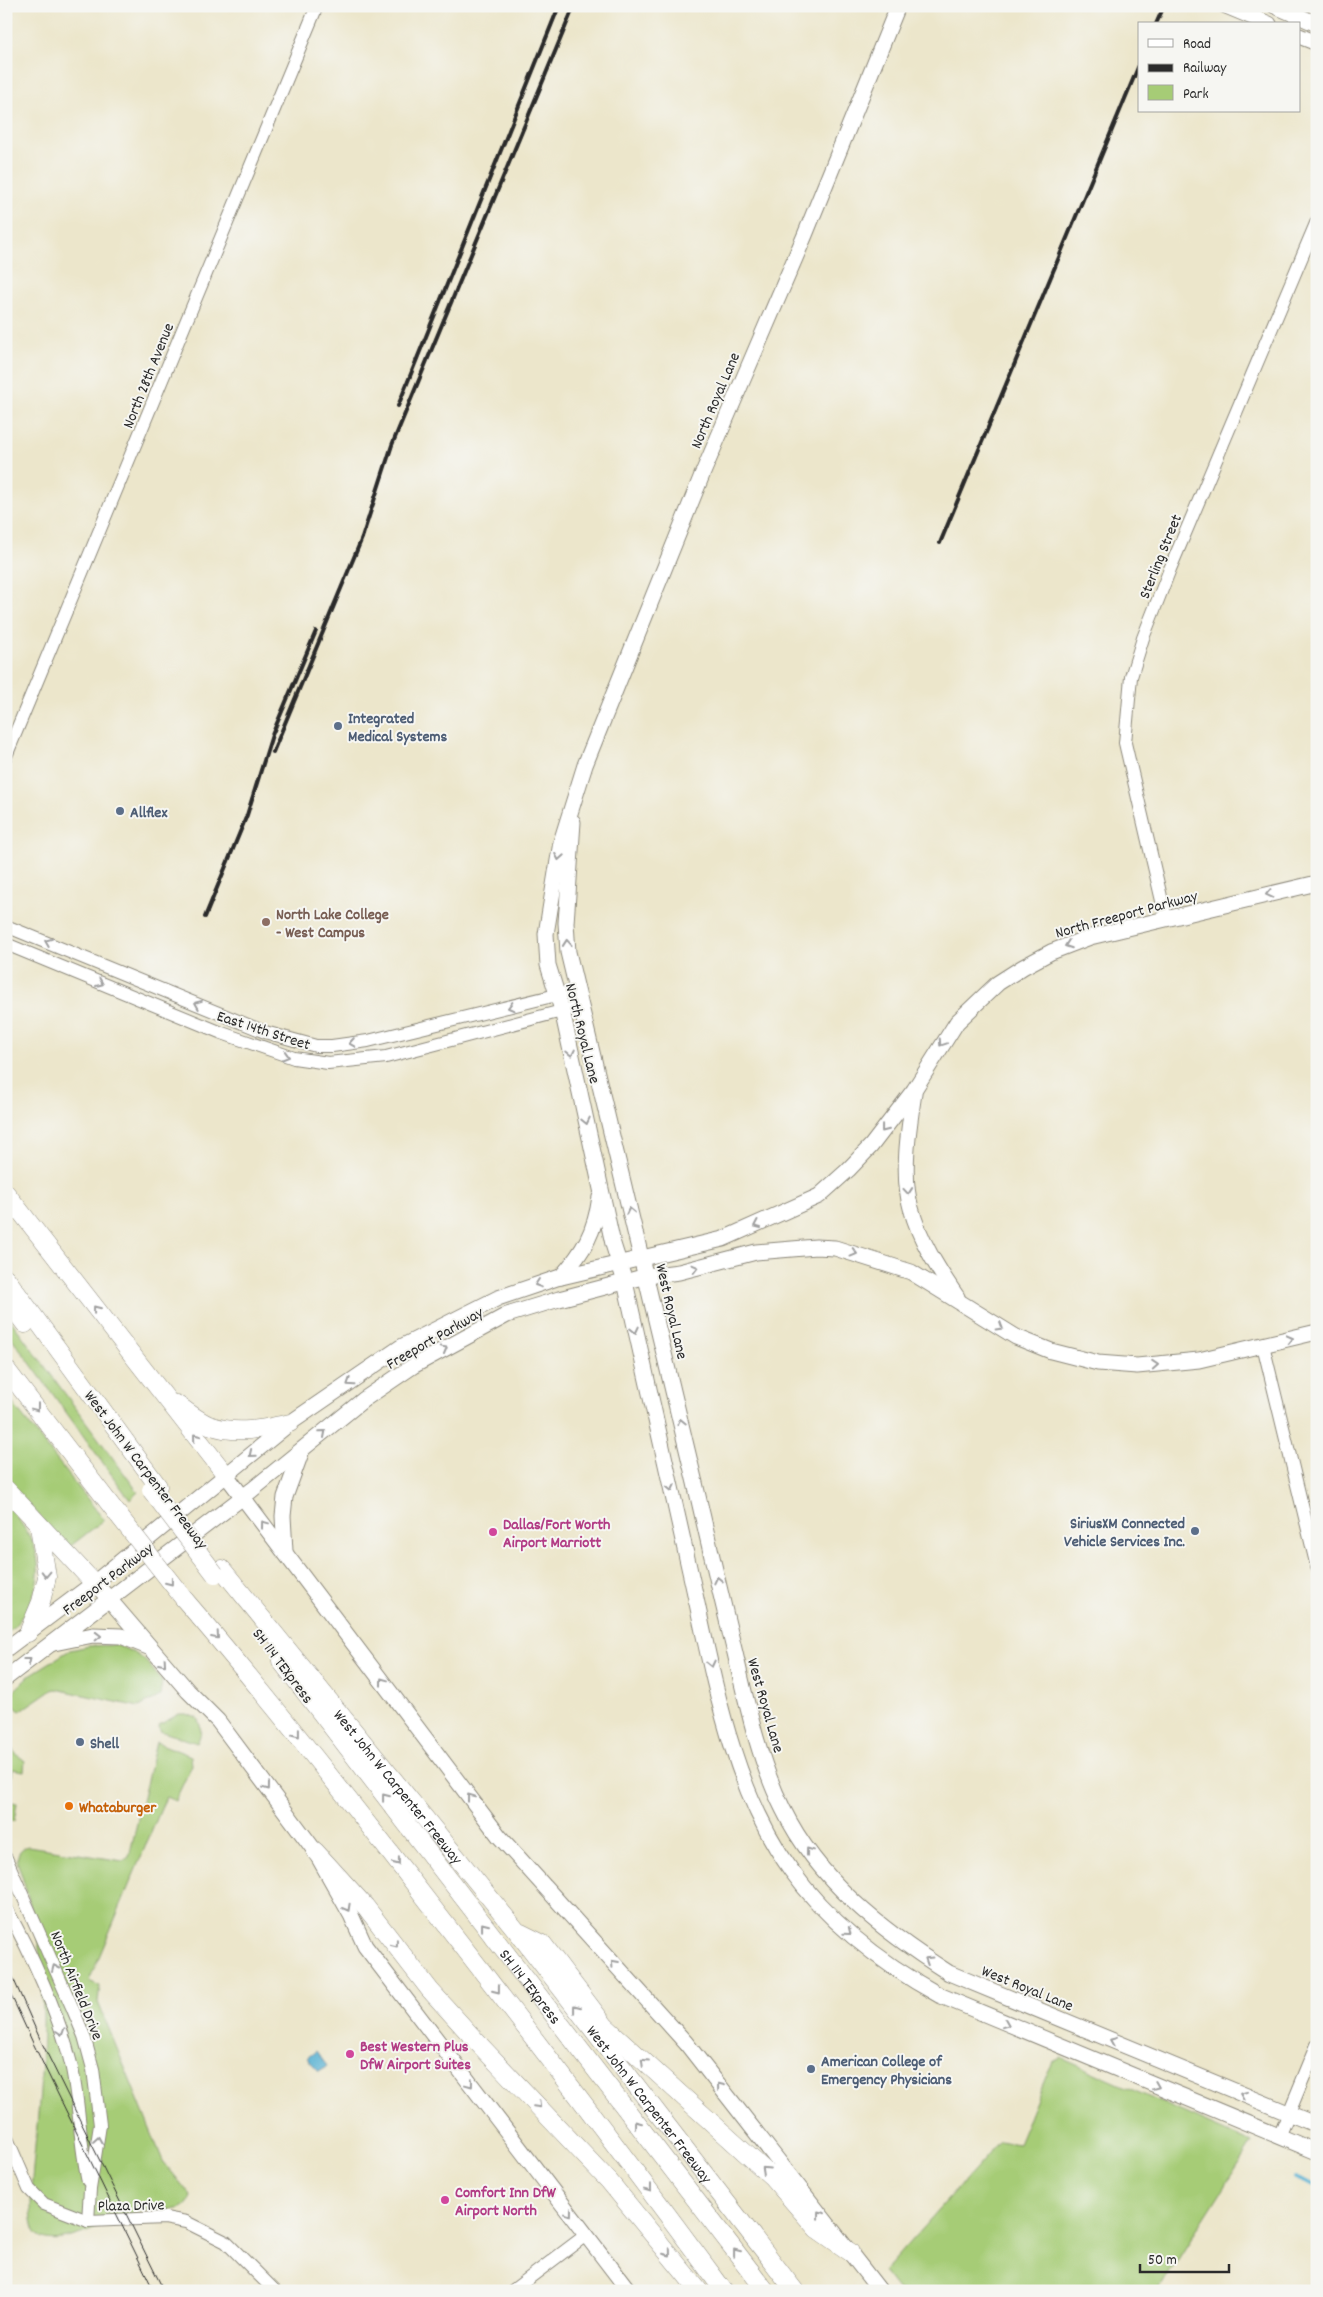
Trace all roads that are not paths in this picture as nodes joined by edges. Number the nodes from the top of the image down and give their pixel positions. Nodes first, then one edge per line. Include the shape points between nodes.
1 (317, 6) edge
2 (898, 6) edge
3 (1226, 6) edge
4 (1275, 6) edge
5 (1263, 22) edge
6 (1317, 24) edge
7 (1300, 36) edge
8 (1317, 43) edge
9 (1317, 221) edge
10 (6, 756) edge
11 (573, 811) junction
12 (1317, 883) edge
13 (1166, 918) junction
14 (6, 926) edge
15 (6, 944) edge
16 (577, 990) junction
17 (560, 1002) junction
18 (581, 1006) junction
19 (914, 1090) junction
20 (601, 1188) junction
21 (6, 1193) edge
22 (643, 1258) junction
23 (619, 1263) junction
24 (647, 1276) junction
25 (561, 1277) junction
26 (6, 1278) edge
27 (625, 1282) junction
28 (6, 1299) edge
29 (959, 1300) junction
30 (1317, 1332) edge
31 (1263, 1345) junction
32 (390, 1355) junction
33 (6, 1369) edge
34 (402, 1374) junction
35 (163, 1396) junction
36 (290, 1424) junction
37 (302, 1451) junction
38 (226, 1475) junction
39 (154, 1488) junction
40 (6, 1489) edge
41 (244, 1496) junction
42 (39, 1526) junction
43 (285, 1551) junction
44 (1317, 1567) edge
45 (219, 1572) junction
46 (94, 1583) junction
47 (108, 1599) junction
48 (729, 1628) junction
49 (28, 1633) junction
50 (704, 1633) junction
51 (50, 1644) junction
52 (149, 1647) junction
53 (6, 1649) edge
54 (6, 1678) edge
55 (315, 1851) junction
56 (6, 1858) edge
57 (833, 1880) junction
58 (813, 1897) junction
59 (6, 1908) edge
60 (516, 1930) junction
61 (1063, 2020) junction
62 (1053, 2044) junction
63 (1317, 2045) edge
64 (1288, 2114) junction
65 (1317, 2125) edge
66 (6, 2136) edge
67 (1279, 2137) junction
68 (1317, 2152) edge
69 (90, 2189) junction
70 (88, 2220) junction
71 (586, 2235) junction
72 (850, 2252) junction
73 (275, 2291) edge
74 (512, 2291) edge
75 (629, 2291) edge
76 (699, 2291) edge
77 (724, 2291) edge
78 (766, 2291) edge
79 (794, 2291) edge
80 (880, 2291) edge

1 - 10 street, North 28th Avenue
2 - 11 main road, North Royal Lane via 585,765
3 - 5 main road
4 - 6 main road
7 - 8 main road
9 - 13 street, Sterling Street via 1170,569 1131,677 1124,743
16 -> 11 main road, North Royal Lane via 568,952 566,923
11 -> 17 main road, North Royal Lane via 562,842 546,934 548,965
12 -> 13 main road, North Freeport Parkway
13 -> 19 main road, North Freeport Parkway via 1051,952 998,983 957,1022
17 -> 14 street, East 14th Street via 368,1041 316,1046 265,1032
15 -> 17 street, East 14th Street via 222,1033 312,1062 353,1062 386,1057
16 - 17 street, East 14th Street
16 - 18 main road, West Royal Lane
17 - 18 street, East 14th Street
17 -> 20 main road, North Royal Lane
22 -> 18 main road, West Royal Lane
19 -> 22 main road, Freeport Parkway via 870,1146 819,1196 724,1239
19 -> 29 main road via 906,1163 910,1207 926,1248
20 - 23 main road, North Royal Lane
20 - 25 main road via 597,1217 589,1241
35 -> 21 highway
22 - 23 main road, Freeport Parkway
22 - 24 main road, West Royal Lane
23 - 25 main road, Freeport Parkway
23 - 27 main road
24 - 27 main road, Freeport Parkway
24 -> 29 main road, Freeport Parkway via 679,1272 761,1251 836,1248 911,1272
48 -> 24 main road, West Royal Lane
25 -> 32 main road, Freeport Parkway via 498,1298
26 - 39 highway, West John W Carpenter Freeway
34 -> 27 main road, Freeport Parkway via 507,1315
27 -> 50 main road
28 - 39 highway
29 -> 31 main road, Freeport Parkway via 1016,1337 1051,1351 1098,1363 1137,1366 1176,1363
31 -> 30 main road
31 - 44 street
32 - 34 main road
32 -> 36 main road, Freeport Parkway
33 -> 77 highway, bridge via 184,1599 267,1696 584,2101
37 -> 34 main road, Freeport Parkway via 351,1408
35 - 36 highway via 208,1424 235,1430 259,1430
38 -> 35 highway
36 -> 38 main road, Freeport Parkway
37 - 41 main road, Freeport Parkway
37 - 43 main road via 285,1497
38 - 41 main road
38 - 46 main road, Freeport Parkway
39 - 45 highway, West John W Carpenter Freeway
40 - 42 highway
43 -> 41 main road
41 - 47 main road, Freeport Parkway
42 - 46 highway
42 -> 49 highway via 47,1577
72 -> 43 main road via 686,2043 499,1836
45 - 60 highway, West John W Carpenter Freeway
78 -> 45 highway, SH 114 TEXpress
46 - 47 main road
46 - 49 main road, Freeport Parkway
47 - 51 main road, Freeport Parkway
47 - 52 main road
48 - 50 main road
57 -> 48 main road, West Royal Lane via 804,1844 783,1809 754,1727
49 - 53 main road, Freeport Parkway
50 -> 58 main road via 724,1717 745,1783 790,1870
51 -> 52 main road via 92,1635 121,1636
54 -> 51 main road, Freeport Parkway
52 -> 55 main road via 218,1721
55 -> 71 main road via 365,1946
55 -> 76 highway via 365,1906 430,1990 609,2182
69 -> 56 street, North Airfield Drive via 100,2125 93,2069 84,2036
57 - 58 main road
61 -> 57 main road, West Royal Lane via 949,1973 876,1923
58 -> 62 main road via 842,1927 915,1982 960,2005
59 -> 69 street, North Airfield Drive via 54,2011 70,2063 81,2150
72 -> 60 highway via 817,2229 772,2177 605,2026 542,1944
79 -> 60 highway, West John W Carpenter Freeway
61 - 62 main road
64 -> 61 main road, West Royal Lane
62 -> 67 main road
63 - 64 street
64 - 65 main road, West Royal Lane
64 - 67 street
66 - 70 street, Plaza Drive via 29,2189 44,2204
67 - 68 main road
69 - 70 street, North Airfield Drive
70 - 73 street, Plaza Drive via 166,2218 186,2222 226,2242
71 - 74 street
71 - 75 main road
72 - 80 main road

